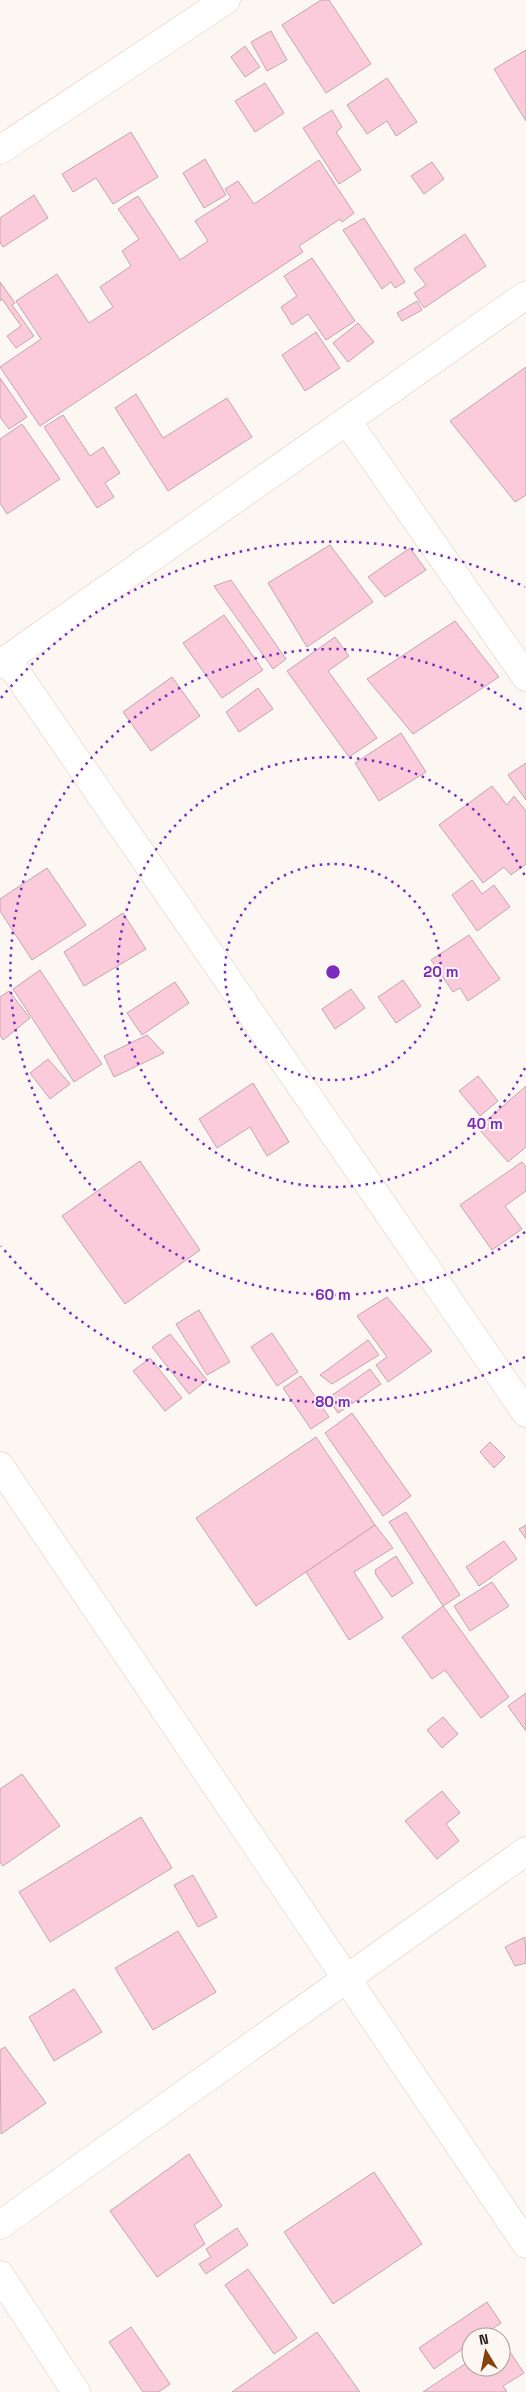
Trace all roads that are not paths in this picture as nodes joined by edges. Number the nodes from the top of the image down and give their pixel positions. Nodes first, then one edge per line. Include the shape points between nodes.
1 (226, 0) edge
2 (0, 150) edge
3 (526, 295) edge
4 (347, 421) junction
5 (3, 661) edge
6 (526, 677) edge
7 (526, 1413) edge
8 (0, 1466) edge
9 (526, 1852) edge
10 (346, 1980) junction
11 (0, 2226) edge
12 (526, 2244) edge
13 (0, 2275) edge
14 (76, 2392) edge

1 - 2 street
3 - 4 street
4 - 5 street
4 - 6 street
5 - 7 street
8 - 10 street
9 - 10 street
10 - 11 street
10 - 12 street
13 - 14 street

